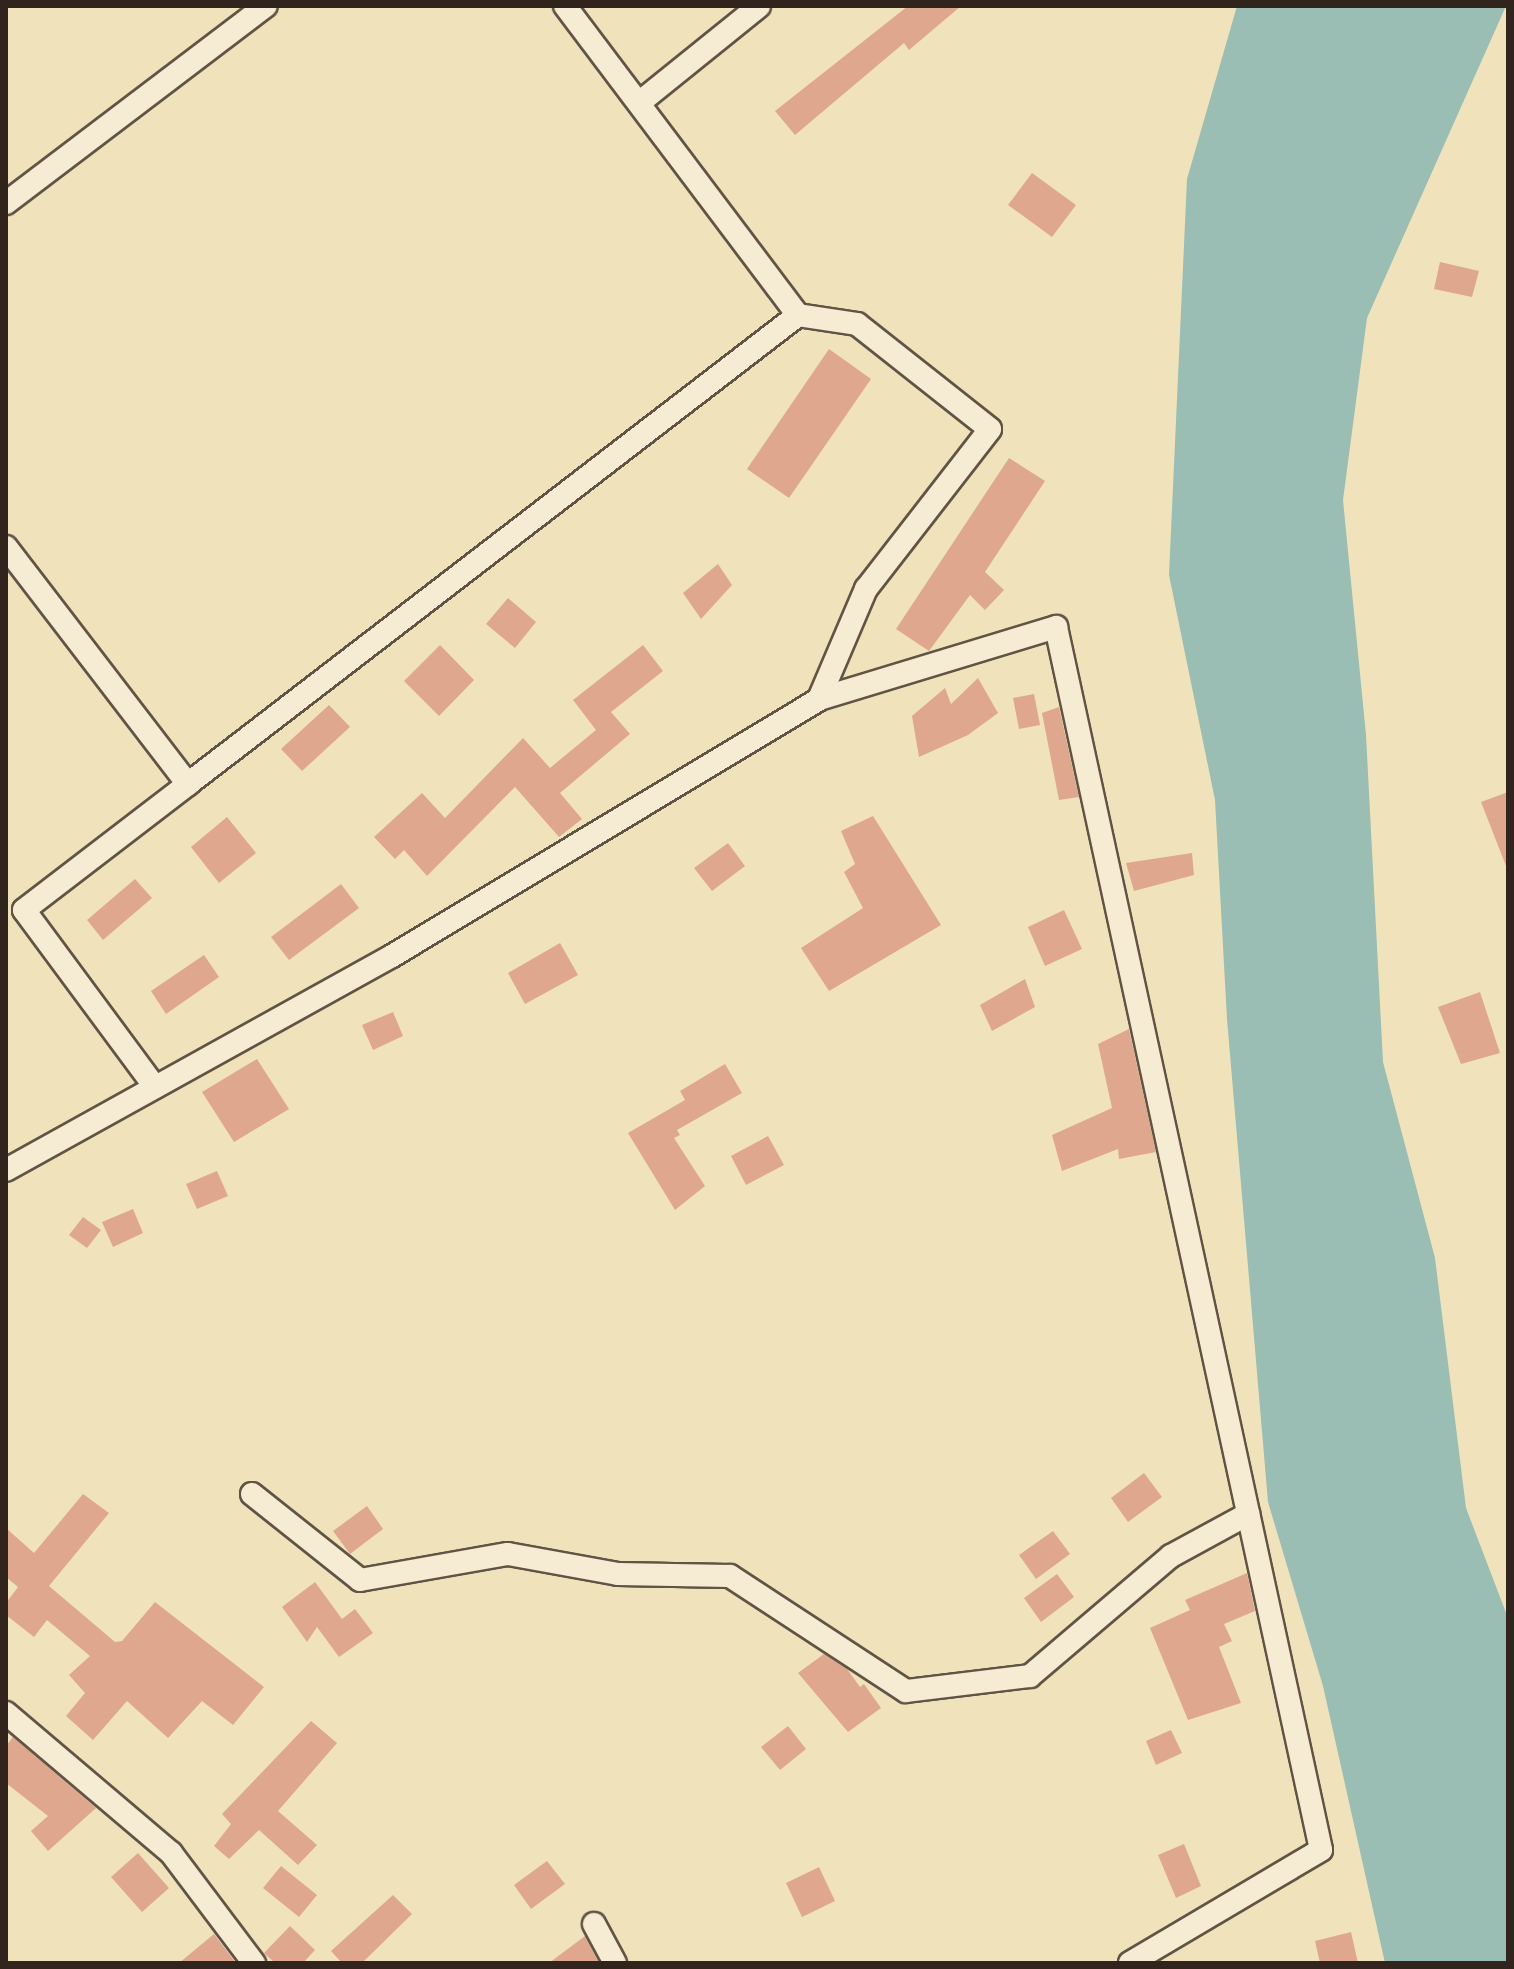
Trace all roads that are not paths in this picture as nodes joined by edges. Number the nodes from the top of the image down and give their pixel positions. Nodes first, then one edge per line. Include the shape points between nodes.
1 (266, 6) edge
2 (565, 6) edge
3 (759, 6) edge
4 (639, 103) junction
5 (6, 203) edge
6 (798, 315) junction
7 (6, 547) edge
8 (819, 699) junction
9 (188, 784) junction
10 (155, 1087) junction
11 (6, 1170) edge
12 (252, 1494) dead end
13 (1248, 1514) junction
14 (6, 1713) edge
15 (594, 1924) dead end
16 (254, 1963) edge
17 (615, 1963) edge
18 (1130, 1963) edge

1 - 5 street
2 - 4 street
3 - 4 street
4 - 6 street
6 - 8 street via 857,324 990,429 866,589
6 - 9 street
7 - 9 street
8 - 10 street via 392,956
8 - 13 street via 1056,627
9 - 10 street via 24,910
10 - 11 street
12 - 13 street via 360,1580 508,1554 618,1574 730,1576 906,1691 1030,1676 1171,1556
13 - 18 street via 1321,1850
14 - 16 street via 171,1853
15 - 17 street

